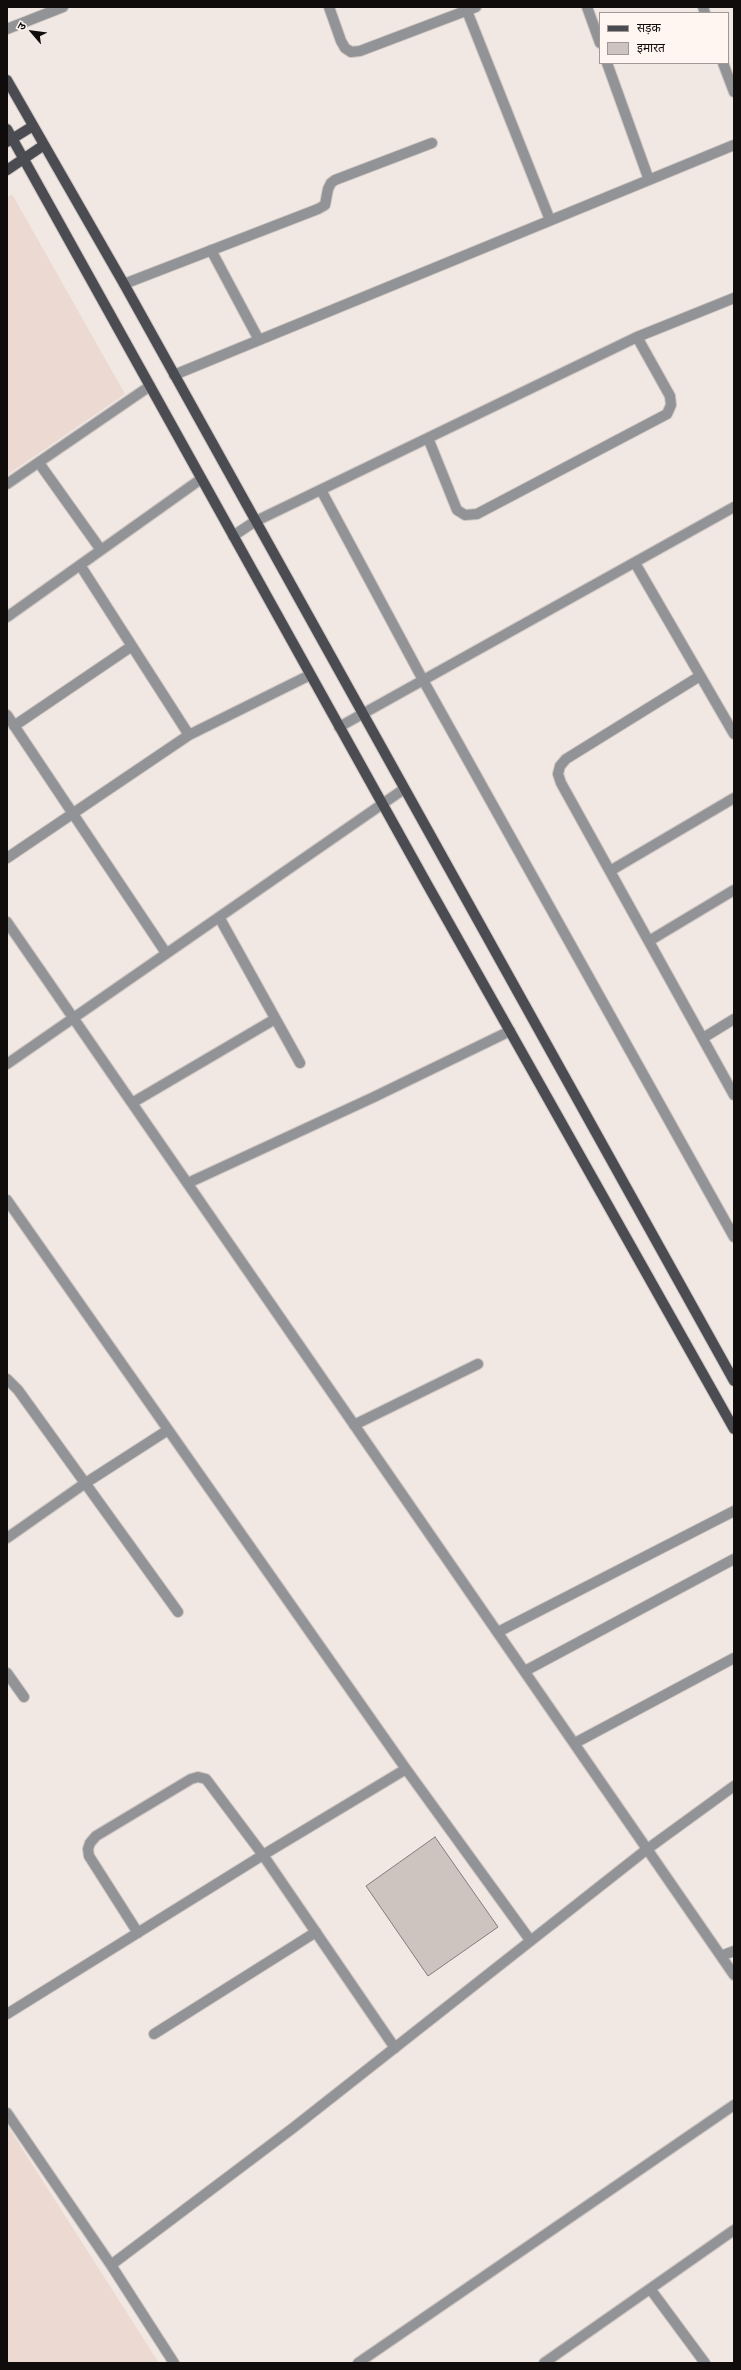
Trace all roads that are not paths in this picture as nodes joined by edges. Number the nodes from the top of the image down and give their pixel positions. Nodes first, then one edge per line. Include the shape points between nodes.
1 (63, 7) edge
2 (329, 7) edge
3 (587, 7) edge
4 (472, 9) edge
5 (7, 29) edge
6 (599, 40) edge
7 (607, 64) edge
8 (723, 64) edge
9 (7, 80) edge
10 (734, 92) edge
11 (33, 126) junction
12 (7, 129) edge
13 (10, 140) edge
14 (432, 143) dead end
15 (44, 145) junction
16 (734, 145) edge
17 (23, 158) junction
18 (7, 170) edge
19 (649, 180) junction
20 (550, 220) junction
21 (211, 250) junction
22 (124, 284) junction
23 (734, 298) edge
24 (637, 337) junction
25 (259, 340) junction
26 (174, 375) junction
27 (150, 386) junction
28 (428, 438) junction
29 (39, 462) junction
30 (201, 479) junction
31 (7, 484) edge
32 (321, 490) junction
33 (734, 508) edge
34 (254, 522) junction
35 (233, 536) junction
36 (101, 550) junction
37 (635, 563) junction
38 (80, 565) junction
39 (7, 618) edge
40 (132, 646) junction
41 (310, 675) junction
42 (700, 676) junction
43 (423, 680) junction
44 (362, 714) junction
45 (7, 716) edge
46 (14, 726) junction
47 (340, 727) junction
48 (734, 734) edge
49 (189, 735) junction
50 (404, 789) junction
51 (734, 798) edge
52 (382, 804) junction
53 (73, 814) junction
54 (7, 858) edge
55 (610, 871) junction
56 (734, 890) edge
57 (218, 917) junction
58 (7, 922) edge
59 (649, 941) junction
60 (166, 953) junction
61 (73, 1018) junction
62 (275, 1019) junction
63 (734, 1019) edge
64 (510, 1031) junction
65 (703, 1038) junction
66 (300, 1063) dead end
67 (7, 1064) edge
68 (734, 1095) edge
69 (132, 1103) junction
70 (188, 1184) junction
71 (7, 1200) edge
72 (734, 1237) edge
73 (478, 1364) dead end
74 (7, 1379) edge
75 (734, 1381) edge
76 (354, 1425) junction
77 (734, 1429) edge
78 (168, 1430) junction
79 (84, 1484) junction
80 (734, 1511) edge
81 (7, 1538) edge
82 (734, 1559) edge
83 (178, 1612) dead end
84 (498, 1632) junction
85 (734, 1658) edge
86 (525, 1671) junction
87 (7, 1673) edge
88 (24, 1697) dead end
89 (574, 1743) junction
90 (406, 1769) junction
91 (734, 1786) edge
92 (646, 1850) junction
93 (263, 1855) junction
94 (138, 1932) junction
95 (316, 1932) junction
96 (530, 1940) junction
97 (734, 1951) edge
98 (721, 1956) junction
99 (734, 1974) edge
100 (7, 2014) edge
101 (154, 2034) dead end
102 (395, 2048) junction
103 (734, 2104) edge
104 (7, 2113) edge
105 (733, 2234) edge
106 (111, 2265) junction
107 (651, 2290) junction
108 (174, 2363) edge
109 (358, 2363) edge
110 (544, 2363) edge
111 (705, 2363) edge

1 - 5 street
2 - 4 street via 341,41 351,52 360,51
3 - 6 street
4 - 20 street
7 - 19 street
8 - 10 street
9 - 11 main road
11 - 13 main road
11 - 15 main road
12 - 13 main road
13 - 17 main road
14 - 21 street via 335,180 328,189 328,200 318,209
15 - 17 main road
15 - 22 main road
16 - 19 street
17 - 18 main road
17 - 27 main road
19 - 20 street
20 - 25 street
21 - 22 street
21 - 25 street
22 - 26 main road
23 - 24 street
24 - 28 street
24 - 28 street via 670,396 668,414 477,514 465,515 457,510
25 - 26 street
26 - 34 main road
27 - 29 street
27 - 30 main road
28 - 32 street
29 - 31 street
29 - 36 street
30 - 35 main road
30 - 36 street
32 - 34 street
32 - 43 street
33 - 37 street
34 - 35 street
34 - 44 main road
35 - 41 main road
36 - 38 street
37 - 42 street
37 - 43 street
38 - 39 street
38 - 40 street
40 - 46 street
40 - 49 street
41 - 47 main road
41 - 49 street
42 - 48 street
42 - 55 street via 566,759 560,766 558,774 561,783
43 - 44 street
43 - 72 street
44 - 47 street
44 - 50 main road
45 - 46 street
46 - 53 street
47 - 52 main road
49 - 53 street
50 - 52 street
50 - 75 main road
51 - 55 street
52 - 57 street
52 - 64 main road
53 - 54 street
53 - 60 street
55 - 59 street
56 - 59 street
57 - 60 street
57 - 62 street
58 - 61 street
59 - 65 street
60 - 61 street
61 - 67 street
61 - 69 street
62 - 66 street
62 - 69 street
63 - 65 street
64 - 70 street
64 - 77 main road
65 - 68 street
69 - 70 street
70 - 76 street
71 - 78 street
73 - 76 street
74 - 79 street via 18,1390
76 - 84 street
78 - 79 street
78 - 90 street
79 - 81 street
79 - 83 street
80 - 84 street
82 - 86 street
84 - 86 street
85 - 89 street
86 - 89 street
87 - 88 street
89 - 92 street
90 - 93 street
90 - 96 street
91 - 92 street
92 - 96 street
92 - 98 street
93 - 94 street
93 - 94 street via 212,1786 206,1779 198,1777 96,1836 88,1849 90,1856
93 - 95 street
94 - 100 street
95 - 101 street
95 - 102 street
96 - 102 street
97 - 98 street
98 - 99 street
102 - 106 street
103 - 109 street
104 - 106 street
105 - 107 street
106 - 108 street
107 - 110 street
107 - 111 street

